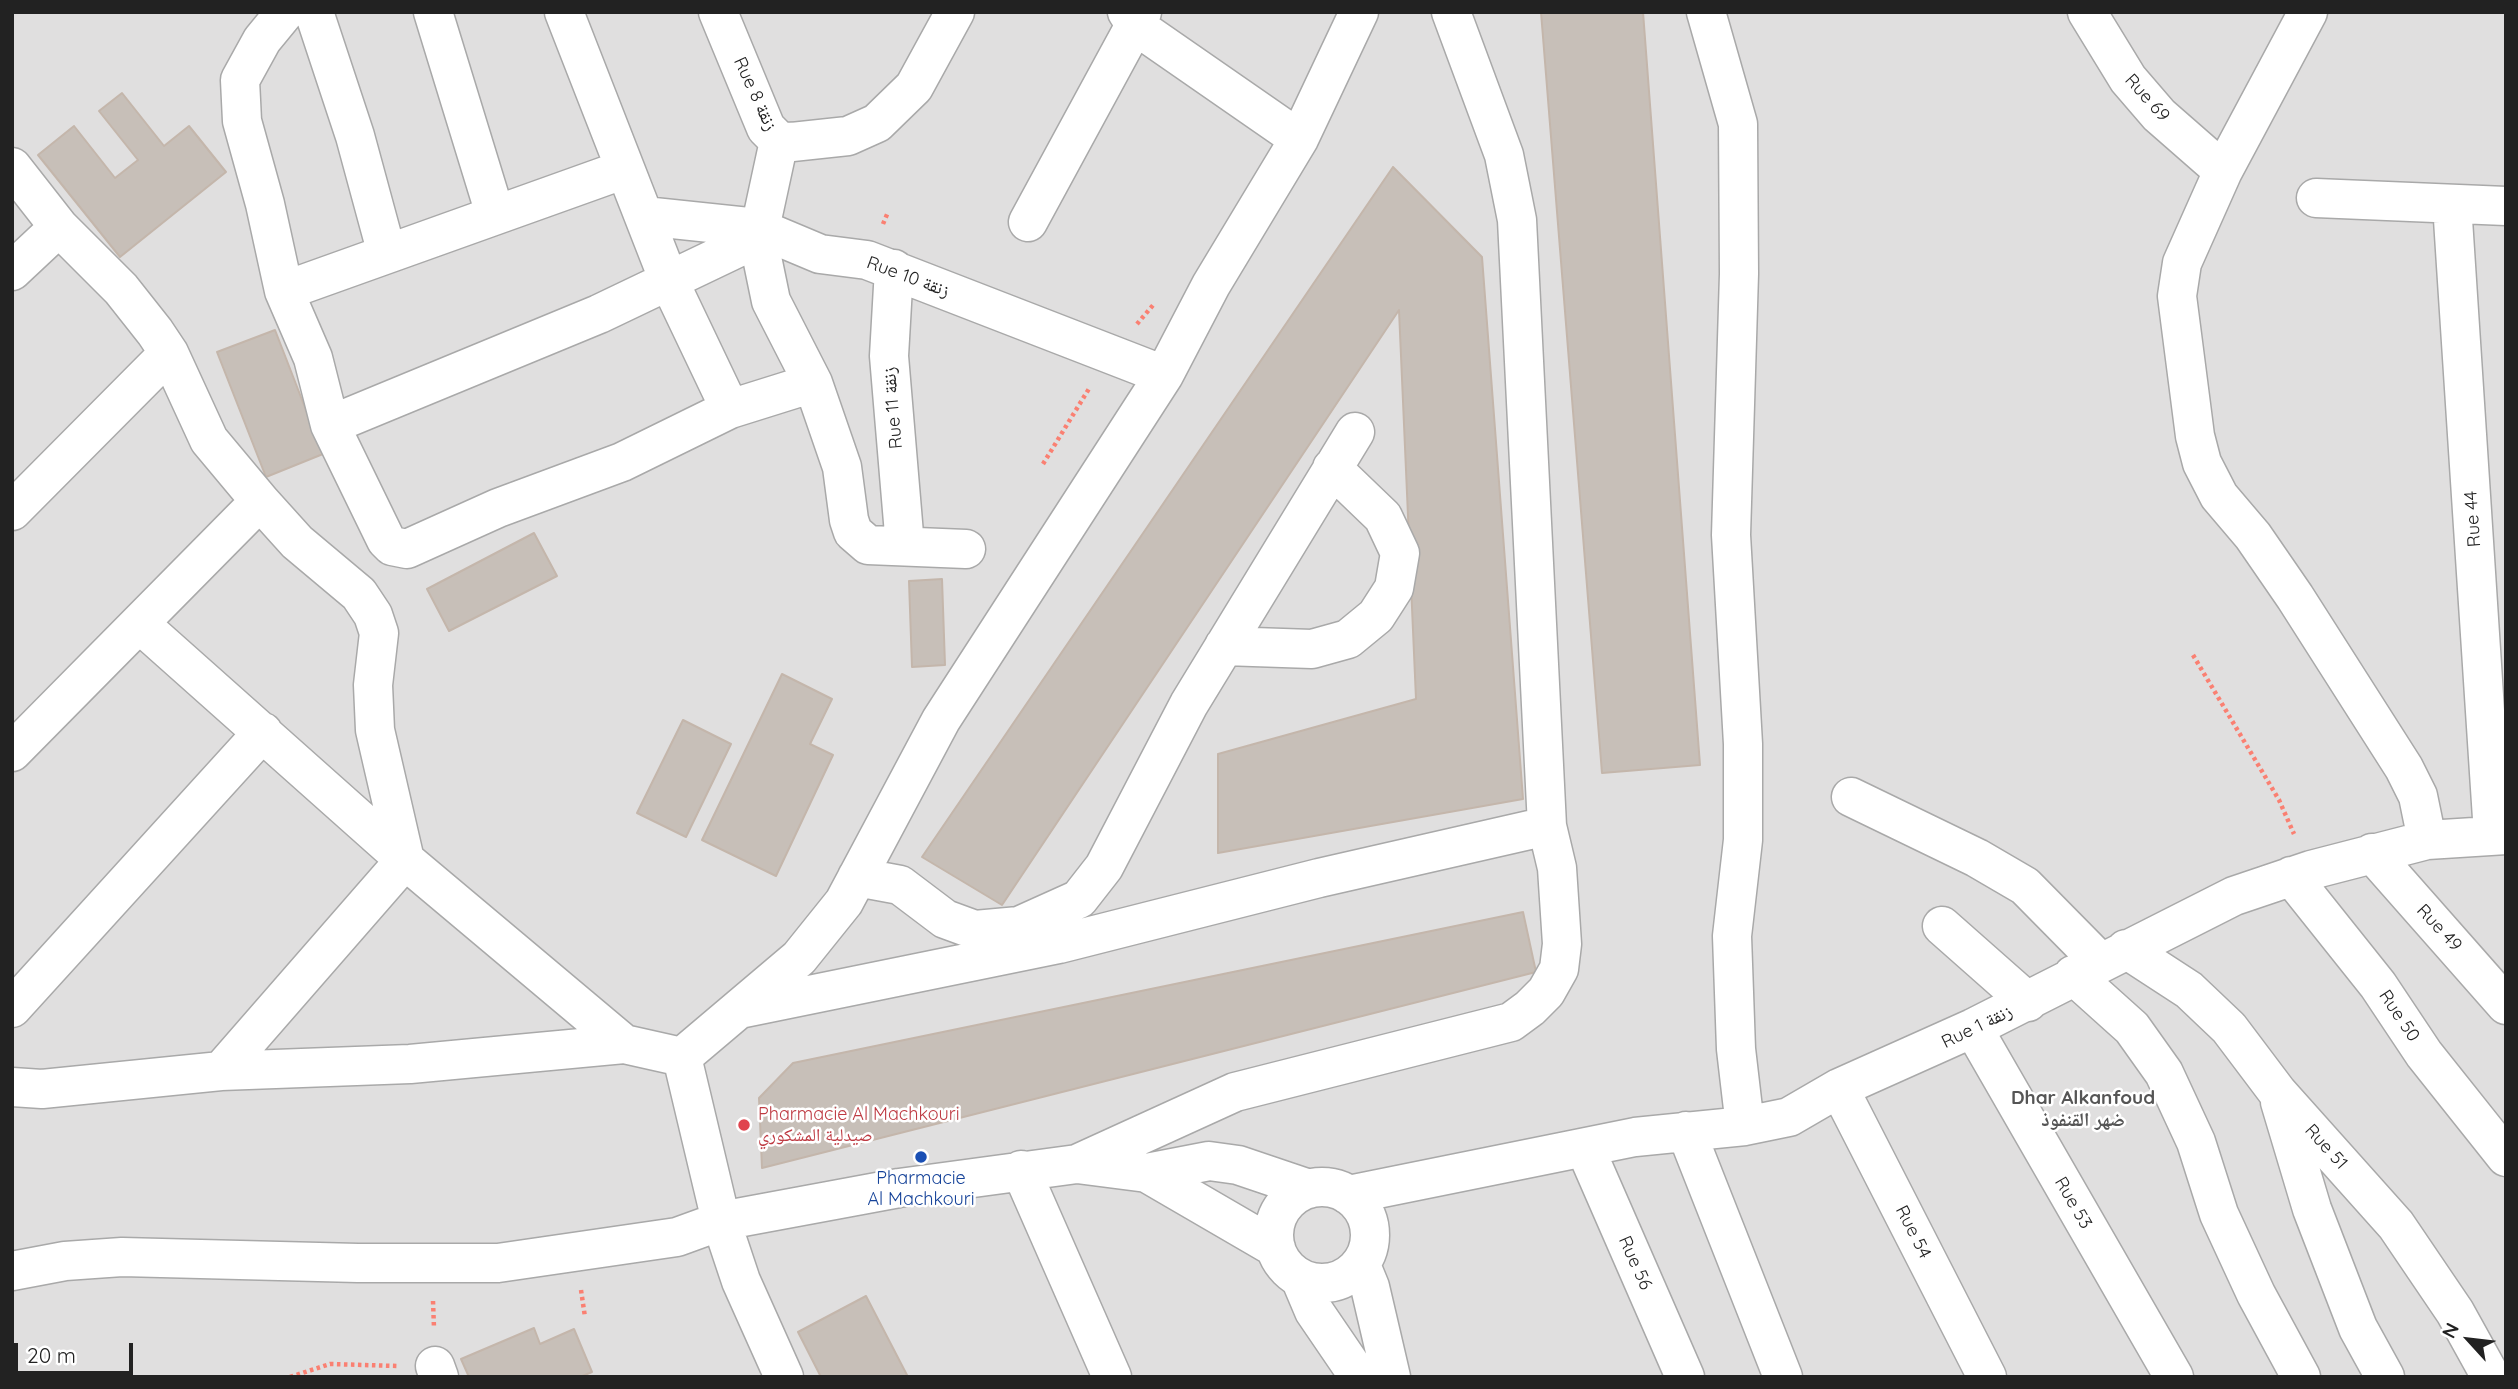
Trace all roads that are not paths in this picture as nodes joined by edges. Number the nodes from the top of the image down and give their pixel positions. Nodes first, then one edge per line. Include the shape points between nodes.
1 (285, 12) edge
2 (314, 12) edge
3 (433, 12) edge
4 (564, 12) edge
5 (718, 12) edge
6 (955, 12) edge
7 (1359, 12) edge
8 (1451, 12) edge
9 (1706, 12) edge
10 (2087, 12) edge
11 (2308, 12) edge
12 (1135, 17) edge
13 (1299, 139) junction
14 (779, 141) junction
15 (12, 167) edge
16 (625, 169) junction
17 (2223, 171) junction
18 (2316, 198) dead end
19 (2452, 204) junction
20 (2506, 206) edge
21 (495, 214) junction
22 (643, 216) junction
23 (1028, 222) dead end
24 (59, 227) junction
25 (758, 233) junction
26 (387, 254) junction
27 (894, 269) junction
28 (12, 271) edge
29 (670, 281) junction
30 (284, 291) junction
31 (169, 353) junction
32 (1164, 375) junction
33 (813, 383) junction
34 (730, 409) junction
35 (330, 425) junction
36 (1355, 432) dead end
37 (1332, 468) junction
38 (260, 502) junction
39 (12, 511) edge
40 (905, 546) junction
41 (966, 549) dead end
42 (141, 625) junction
43 (1224, 646) junction
44 (263, 732) junction
45 (12, 752) edge
46 (1851, 797) dead end
47 (1547, 826) junction
48 (2500, 835) edge
49 (2427, 840) junction
50 (2372, 853) junction
51 (405, 859) junction
52 (2301, 873) junction
53 (857, 877) junction
54 (1942, 926) dead end
55 (2100, 962) junction
56 (2028, 1002) junction
57 (2506, 1005) edge
58 (12, 1008) edge
59 (736, 1010) junction
60 (1973, 1028) junction
61 (624, 1044) junction
62 (682, 1057) junction
63 (221, 1071) junction
64 (12, 1087) edge
65 (1839, 1088) junction
66 (2277, 1093) junction
67 (1745, 1126) junction
68 (1686, 1131) junction
69 (1585, 1148) junction
70 (2506, 1157) edge
71 (1077, 1164) junction
72 (1021, 1170) junction
73 (1147, 1173) junction
74 (1434, 1177) junction
75 (1309, 1189) junction
76 (1348, 1195) junction
77 (721, 1221) junction
78 (1276, 1248) junction
79 (1366, 1248) junction
80 (12, 1271) edge
81 (1300, 1278) junction
82 (784, 1377) edge
83 (1112, 1377) edge
84 (1359, 1377) edge
85 (1391, 1377) edge
86 (1685, 1377) edge
87 (1783, 1377) edge
88 (1987, 1377) edge
89 (2174, 1377) edge
90 (2301, 1377) edge
91 (2385, 1377) edge
92 (2491, 1377) edge

1 - 30 street via 248,61 238,92
2 - 26 street
3 - 21 street
4 - 16 street
5 - 14 street, Rue 8 زنقة via 766,128
6 - 14 street, Rue 8 زنقة via 919,79 893,111 866,129 820,141
7 - 13 street
8 - 47 street via 1504,155 1517,220
9 - 67 street via 1738,124 1731,535 1743,744 1743,840 1732,936
10 - 17 street, Rue 69 via 2128,79 2159,115
11 - 17 street
12 - 13 street
12 - 23 street
13 - 32 street via 1211,285
14 - 25 street
15 - 24 street
16 - 21 street
16 - 22 street
17 - 49 street via 2189,242 2178,281 2197,446 2219,496 2295,597 2404,768 2420,803
18 - 19 street
19 - 20 street
19 - 48 street, Rue 44
21 - 26 street
22 - 25 street, Rue 10 زنقة
22 - 29 street
24 - 28 street
24 - 31 street via 121,289
25 - 27 street, Rue 10 زنقة via 820,254
25 - 29 street
25 - 33 street via 771,301
26 - 30 street
27 - 32 street, Rue 10 زنقة
27 - 40 street, Rue 11 زنقة via 889,356
29 - 34 street
29 - 35 street
30 - 35 street via 313,358
31 - 38 street via 209,440
31 - 39 street
32 - 53 street via 941,720
33 - 34 street
33 - 40 street via 842,467 853,532 868,545
34 - 35 street via 622,461 407,549 386,540
36 - 37 street
37 - 43 street
37 - 43 street via 1383,517 1400,553 1394,588 1376,617 1348,639 1312,649
38 - 42 street
38 - 51 street via 297,542 359,594 373,615 379,634 373,685 375,730
40 - 41 street
42 - 44 street
42 - 45 street
43 - 53 street via 1109,858 1092,886 1074,903 1019,926 975,930 945,919 901,885
44 - 51 street
44 - 58 street
46 - 55 street via 2019,882
47 - 59 street via 1059,944
47 - 71 street via 1557,868 1562,944 1559,969 1530,1009 1511,1022 1463,1037 1236,1092
48 - 49 street, Rue 1 زنقة
49 - 50 street, Rue 1 زنقة
50 - 52 street, Rue 1 زنقة
50 - 57 street, Rue 49
51 - 61 street
51 - 63 street
52 - 55 street, Rue 1 زنقة via 2234,897
52 - 70 street, Rue 50 via 2424,1054
53 - 59 street via 844,902 799,958
54 - 56 street
55 - 56 street, Rue 1 زنقة
55 - 66 street, Rue 51 via 2179,982 2216,1013
55 - 90 street via 2126,1022 2164,1073 2196,1142 2219,1214
56 - 60 street, Rue 1 زنقة
59 - 62 street
60 - 65 street, Rue 1 زنقة
60 - 89 street, Rue 53
61 - 62 street
61 - 63 street via 410,1064
62 - 77 street
63 - 64 street via 42,1089
65 - 67 street, Rue 1 زنقة via 1789,1117
65 - 88 street, Rue 54
66 - 91 street via 2312,1209 2358,1328
66 - 92 street, Rue 51 via 2396,1225 2455,1312
67 - 68 street, Rue 1 زنقة
68 - 69 street, Rue 1 زنقة
68 - 87 street
69 - 74 street, Rue 1 زنقة
69 - 86 street, Rue 56
71 - 72 street
71 - 73 street
72 - 77 street
72 - 83 street
73 - 75 street via 1209,1161 1238,1165
73 - 78 street
74 - 76 street, Rue 1 زنقة
74 - 79 street
75 - 76 street via 1335,1188
75 - 78 street via 1291,1198 1278,1215
76 - 79 street via 1363,1209
77 - 80 street via 677,1237 498,1263 122,1258 65,1261
77 - 82 street via 741,1280
78 - 81 street via 1289,1270
79 - 81 street via 1343,1278 1322,1283
79 - 85 street
81 - 84 street via 1314,1311

